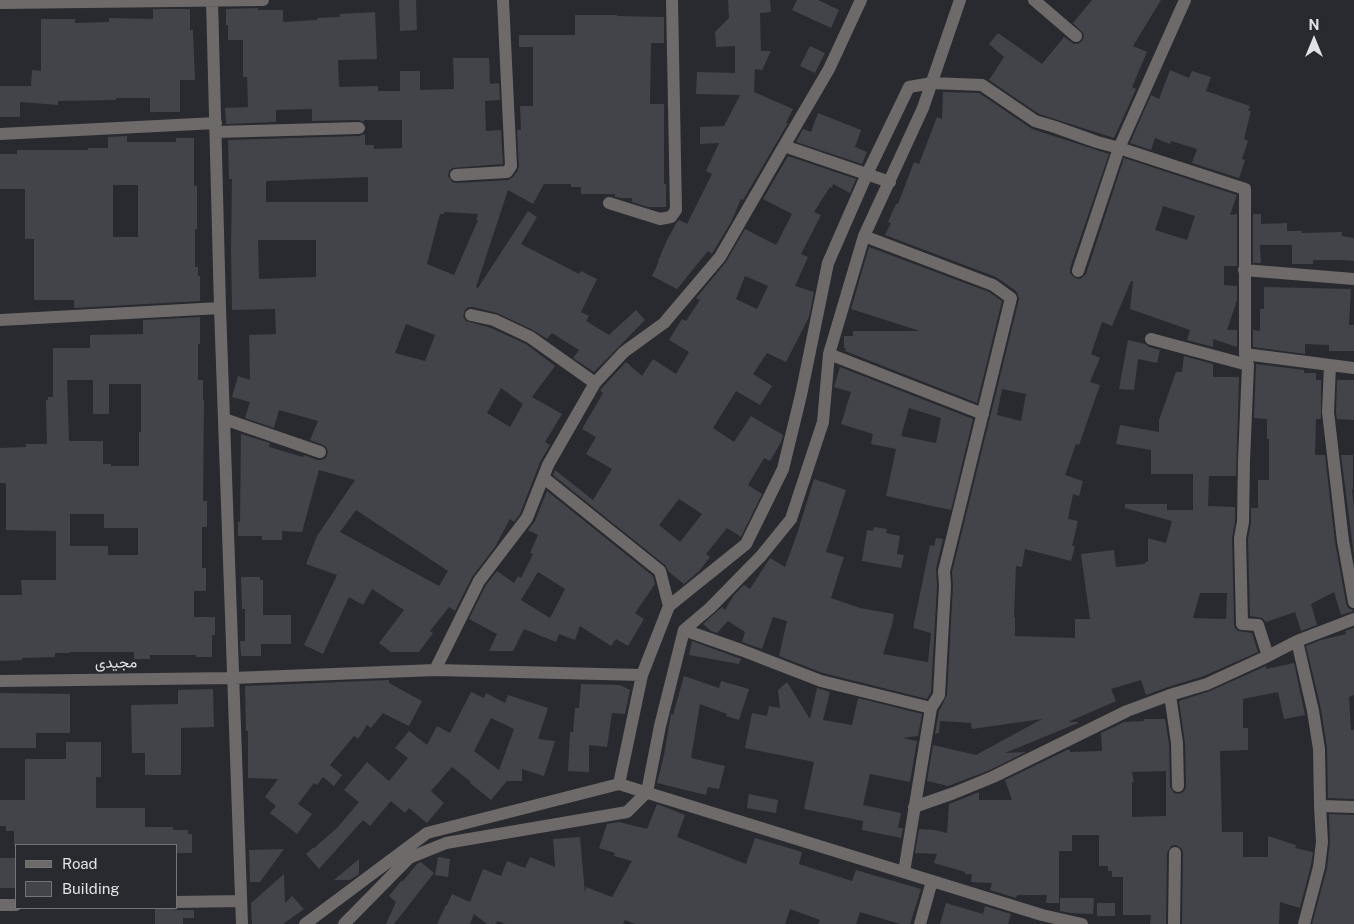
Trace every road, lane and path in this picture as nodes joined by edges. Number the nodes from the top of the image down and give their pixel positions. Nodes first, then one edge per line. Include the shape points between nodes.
1 (212, 0) edge
2 (263, 0) edge
3 (503, 0) edge
4 (672, 0) edge
5 (860, 0) edge
6 (960, 0) edge
7 (1034, 0) edge
8 (1185, 0) edge
9 (0, 3) edge
10 (1076, 36) dead end
11 (932, 83) junction
12 (216, 127) junction
13 (358, 128) dead end
14 (0, 134) edge
15 (784, 146) junction
16 (1119, 148) junction
17 (867, 174) junction
18 (456, 175) dead end
19 (890, 182) junction
20 (609, 202) dead end
21 (864, 236) junction
22 (1244, 270) junction
23 (1078, 271) dead end
24 (1354, 279) edge
25 (220, 308) junction
26 (471, 315) dead end
27 (0, 320) edge
28 (1151, 339) dead end
29 (829, 354) junction
30 (1247, 360) junction
31 (1330, 366) junction
32 (1354, 368) edge
33 (595, 383) junction
34 (983, 414) junction
35 (224, 419) junction
36 (320, 452) dead end
37 (544, 478) junction
38 (1354, 602) edge
39 (669, 606) junction
40 (1354, 619) edge
41 (684, 630) junction
42 (1297, 641) junction
43 (1268, 656) junction
44 (435, 670) junction
45 (642, 675) junction
46 (233, 678) junction
47 (0, 681) edge
48 (1170, 695) junction
49 (931, 708) junction
50 (620, 784) junction
51 (1178, 786) dead end
52 (647, 792) junction
53 (1320, 806) junction
54 (914, 807) junction
55 (1354, 807) edge
56 (1175, 853) dead end
57 (904, 872) junction
58 (932, 881) junction
59 (241, 901) junction
60 (178, 902) edge
61 (0, 905) edge
62 (15, 905) edge
63 (313, 922) edge
64 (242, 924) edge
65 (344, 924) edge
66 (920, 924) edge
67 (1082, 924) edge
68 (1174, 924) edge
69 (1304, 924) edge

1 - 2 street
1 - 9 street
1 - 12 street
3 - 18 street via 511,166 507,172
4 - 20 street via 676,210 671,217 660,219
5 - 15 street via 829,69
6 - 11 street
7 - 10 street
8 - 16 street
11 - 16 street via 982,85 1035,121
11 - 17 street via 909,87
11 - 19 street
12 - 13 street
12 - 14 street
12 - 25 street
15 - 17 street
15 - 33 street via 720,257 664,323 624,352
16 - 22 street via 1245,189
16 - 23 street
17 - 19 street
17 - 39 street via 828,263 783,469 746,544
19 - 21 street
21 - 29 street
21 - 34 street via 993,286 1011,298
22 - 24 street
22 - 30 street
25 - 27 street
25 - 35 street
26 - 33 street via 494,320 530,337
28 - 30 street
29 - 34 street
29 - 41 street via 823,422 791,519 761,556
30 - 31 street
30 - 43 street via 1244,522 1240,538 1242,624 1258,625
31 - 32 street
31 - 38 street via 1328,412 1343,541
33 - 37 street via 548,465
34 - 49 street via 944,571 939,694
35 - 36 street
35 - 46 street
37 - 39 street via 660,571
37 - 44 street via 527,518 478,581
39 - 45 street
40 - 42 street
41 - 49 street via 821,681
41 - 52 street
42 - 43 street
42 - 53 street via 1319,749
43 - 48 street via 1207,684
44 - 45 street, مجیدی
44 - 46 street, مجیدی
45 - 50 street
46 - 47 street, مجیدی
46 - 59 street
48 - 51 street via 1177,743
48 - 54 street via 1127,711 993,777
49 - 54 street
50 - 52 street
50 - 63 street via 427,833
52 - 57 street
52 - 65 street via 627,812 446,844 409,858
53 - 55 street
53 - 69 street via 1322,842 1319,867
54 - 57 street
56 - 68 street
57 - 58 street
58 - 66 street
58 - 67 street
59 - 60 street
59 - 64 street
61 - 62 street

